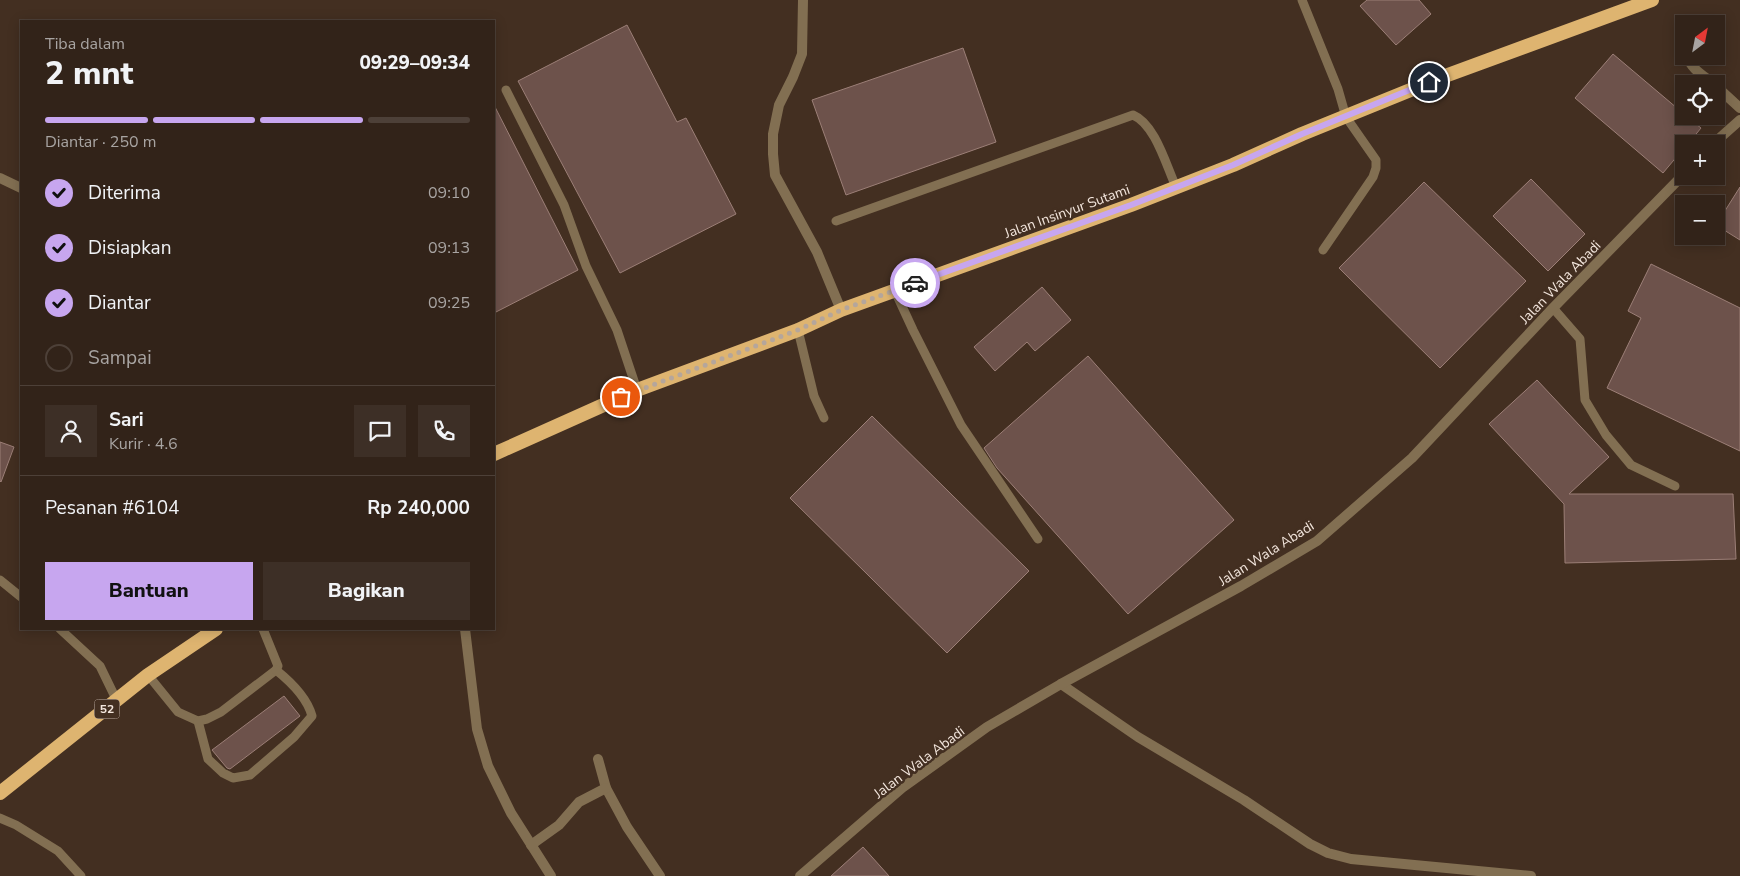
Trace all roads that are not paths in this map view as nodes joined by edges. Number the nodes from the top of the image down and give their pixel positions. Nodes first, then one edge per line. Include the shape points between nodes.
1 (803, 0) edge
2 (1302, 0) edge
3 (1652, 0) edge
4 (1691, 65) edge
5 (1700, 75) edge
6 (506, 90) dead end
7 (1725, 94) edge
8 (1740, 108) edge
9 (1346, 117) junction
10 (1740, 120) edge
11 (1723, 135) edge
12 (0, 178) edge
13 (1675, 183) edge
14 (1176, 187) junction
15 (20, 188) edge
16 (836, 221) dead end
17 (1323, 250) dead end
18 (895, 290) junction
19 (1553, 308) junction
20 (841, 310) junction
21 (798, 330) junction
22 (637, 390) junction
23 (824, 418) dead end
24 (495, 454) edge
25 (1676, 486) dead end
26 (1038, 539) dead end
27 (0, 580) edge
28 (20, 596) edge
29 (61, 630) edge
30 (215, 630) edge
31 (263, 630) edge
32 (465, 630) edge
33 (276, 670) junction
34 (148, 675) junction
35 (1061, 684) junction
36 (117, 701) junction
37 (198, 720) junction
38 (598, 758) dead end
39 (606, 788) junction
40 (0, 793) edge
41 (0, 818) edge
42 (531, 845) junction
43 (82, 876) edge
44 (551, 876) edge
45 (660, 876) edge
46 (800, 876) edge
47 (1531, 876) edge

1 - 20 street via 802,54 779,105 773,134 774,175 817,252
2 - 9 lane
3 - 9 highway, Jalan Insinyur Sutami via 1445,76
4 - 5 street
6 - 22 lane via 564,205 586,266 617,330
7 - 8 street
9 - 14 highway, Jalan Insinyur Sutami
9 - 17 lane via 1376,160 1376,168
10 - 11 street
12 - 15 street
13 - 19 street, Jalan Wala Abadi
14 - 16 lane via 1150,128 1133,115
14 - 18 highway, Jalan Insinyur Sutami
18 - 20 highway, Jalan Insinyur Sutami
18 - 26 lane via 961,425
19 - 25 lane via 1580,339 1585,400 1606,435 1631,465
19 - 35 street, Jalan Wala Abadi via 1412,458 1317,541
20 - 21 highway, Jalan Insinyur Sutami
21 - 22 highway, Jalan Insinyur Sutami
21 - 23 lane via 814,396
22 - 24 highway, Jalan Insinyur Sutami
27 - 28 lane
29 - 36 lane via 100,666
30 - 34 highway, 52
31 - 33 lane via 278,666
32 - 42 street via 477,730 488,766
33 - 37 lane via 221,712
33 - 37 lane via 291,682 310,708 312,716 294,737 250,775 233,778 208,759
34 - 36 highway, 52
34 - 37 lane via 178,712
35 - 46 street, Jalan Wala Abadi via 987,727 902,788
35 - 47 street via 1138,737 1328,853 1351,859
36 - 40 highway, 52
38 - 39 street
39 - 42 street via 579,802 559,825
39 - 45 street
41 - 43 lane via 58,851
42 - 44 street

